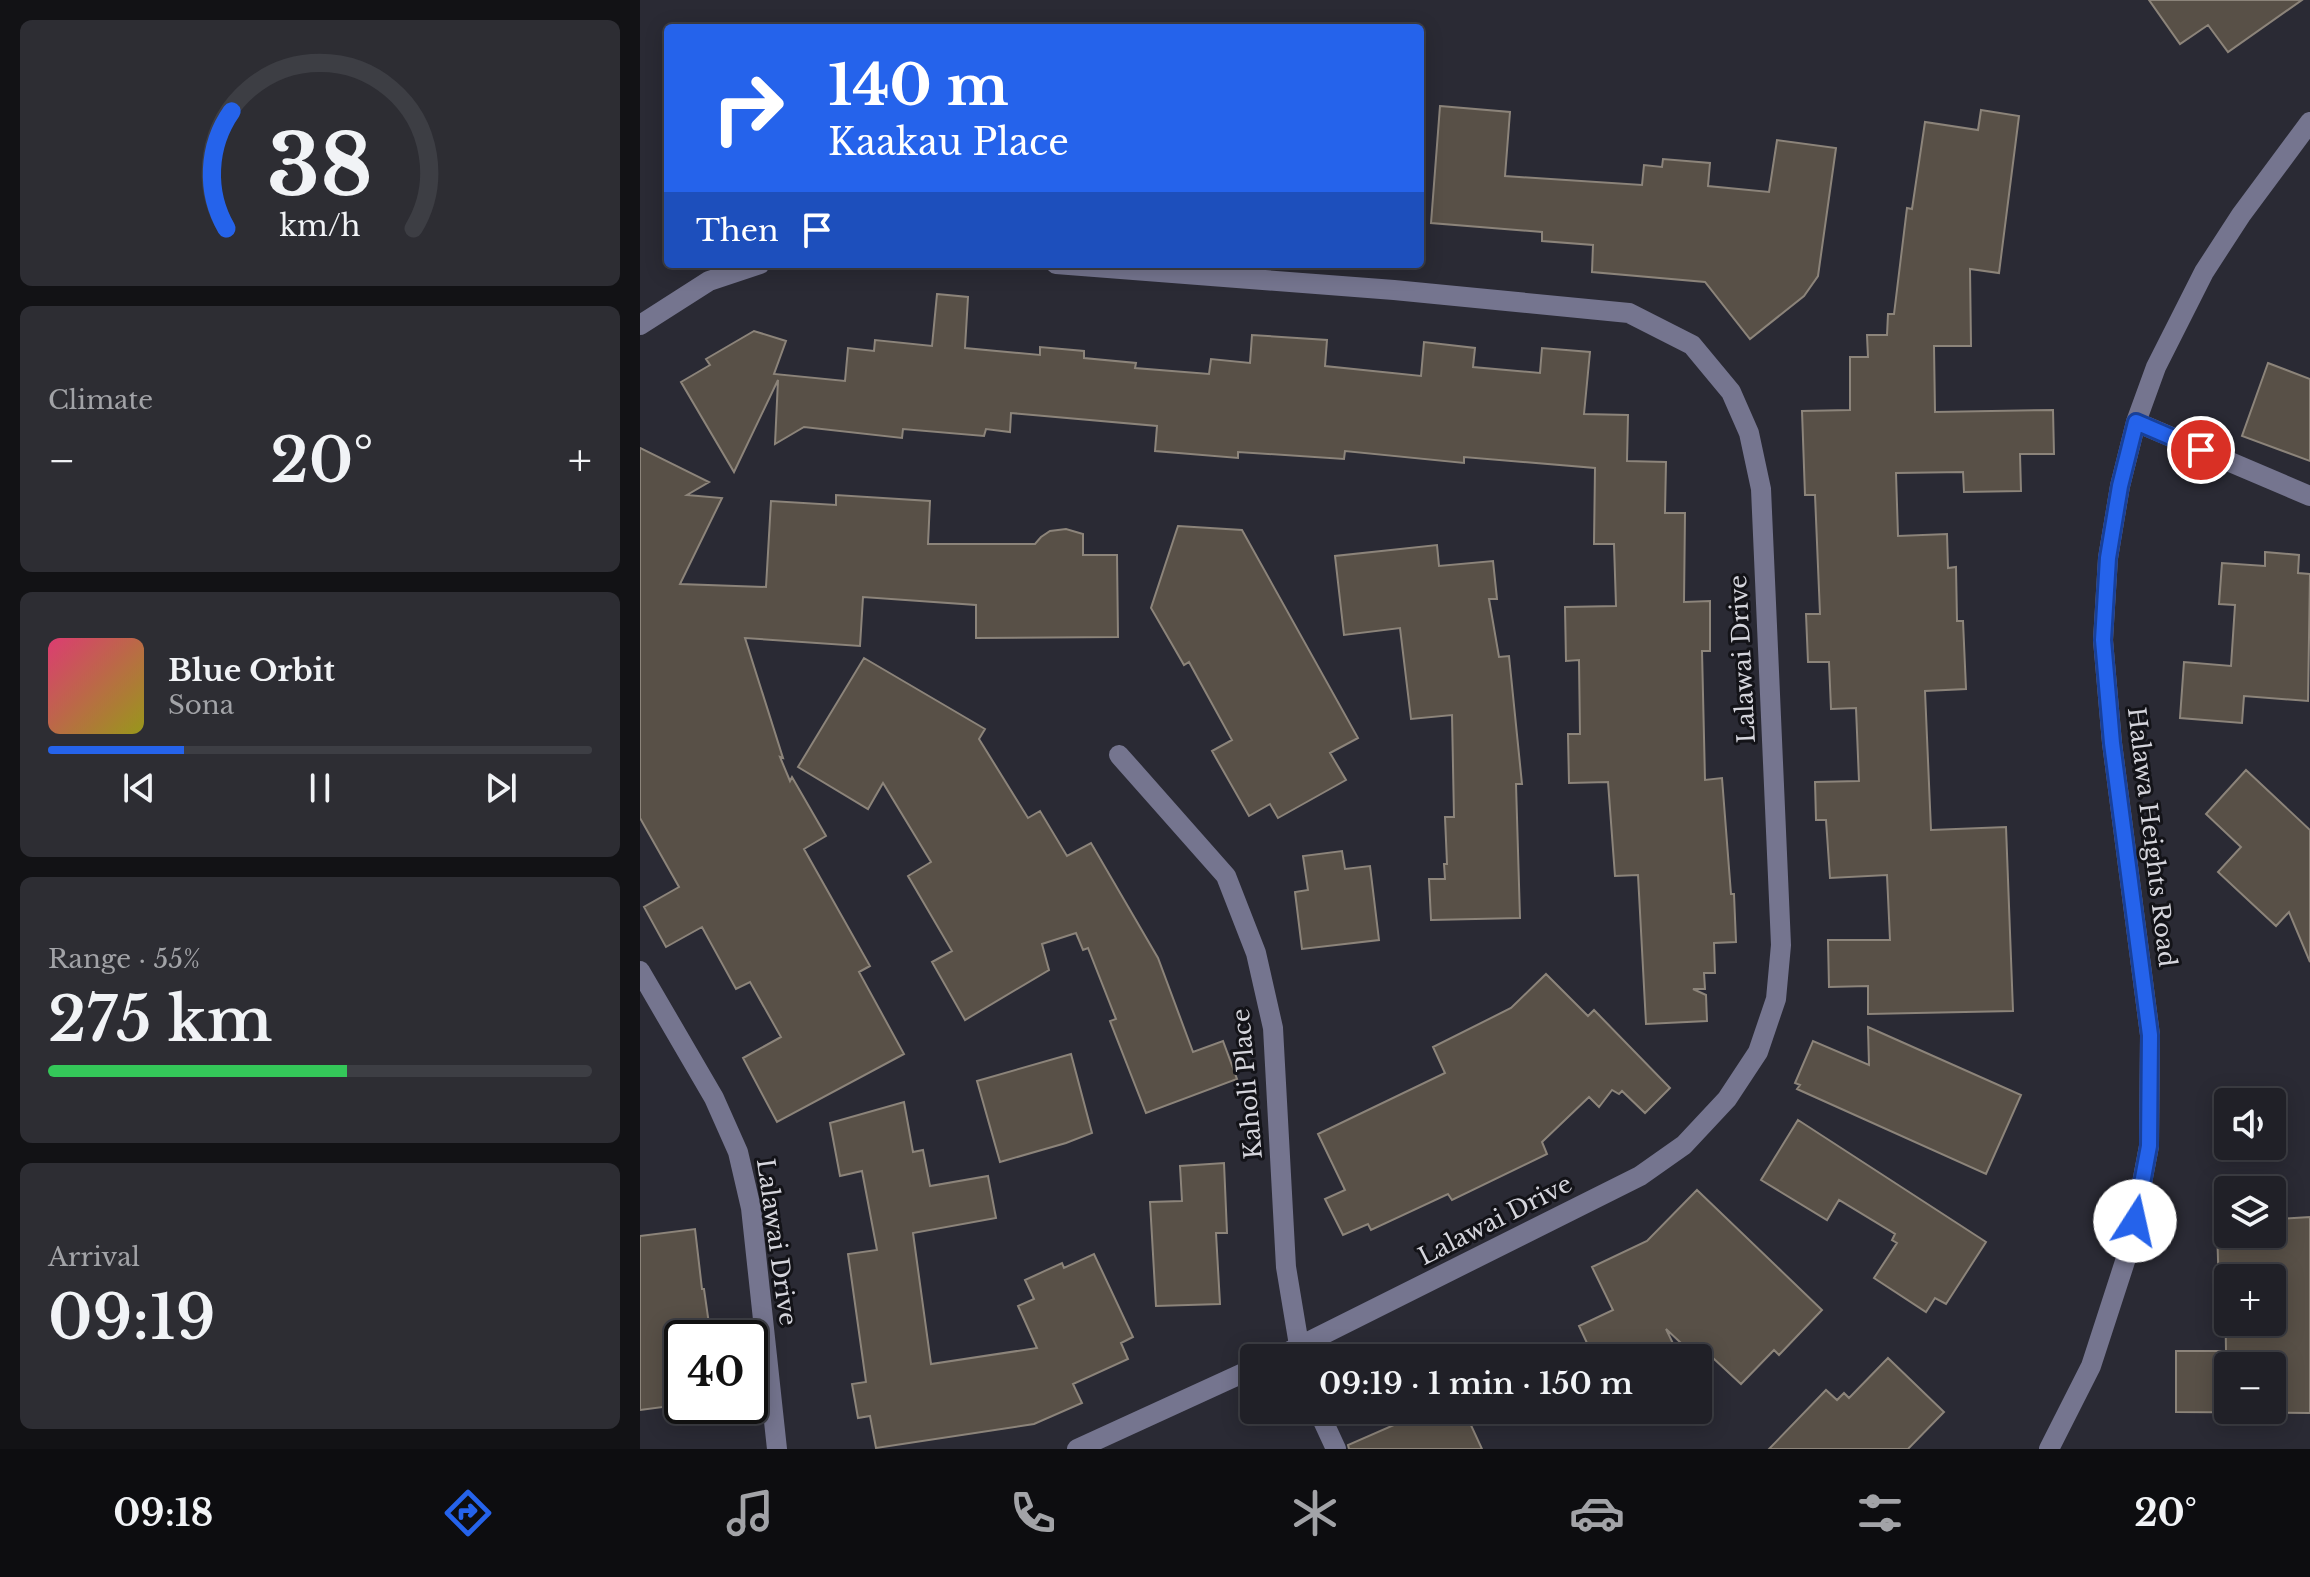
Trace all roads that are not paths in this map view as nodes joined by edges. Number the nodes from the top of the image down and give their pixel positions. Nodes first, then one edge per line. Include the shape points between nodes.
1 (2310, 122) edge
2 (748, 268) edge
3 (1108, 268) edge
4 (640, 325) edge
5 (2136, 422) junction
6 (2310, 496) edge
7 (1119, 755) dead end
8 (640, 971) edge
9 (1299, 1344) edge
10 (1317, 1344) edge
11 (1240, 1374) edge
12 (1324, 1424) edge
13 (777, 1449) edge
14 (1077, 1449) edge
15 (1336, 1449) edge
16 (2049, 1449) edge

1 - 5 street, Halawa Heights Road via 2204,272 2156,367
2 - 4 street via 709,281
3 - 10 street, Lalawai Drive via 1629,313 1692,345 1731,392 1749,433 1761,489 1781,945 1776,999 1758,1052 1727,1099 1684,1145 1640,1176
5 - 6 street
5 - 16 street, Halawa Heights Road via 2108,558 2103,640 2150,1035 2149,1146 2130,1246 2091,1366
7 - 9 street, Kaholi Place via 1226,876 1256,953 1273,1028 1286,1267
8 - 13 street, Lalawai Drive via 714,1098 738,1152 751,1208
11 - 14 street
12 - 15 street

